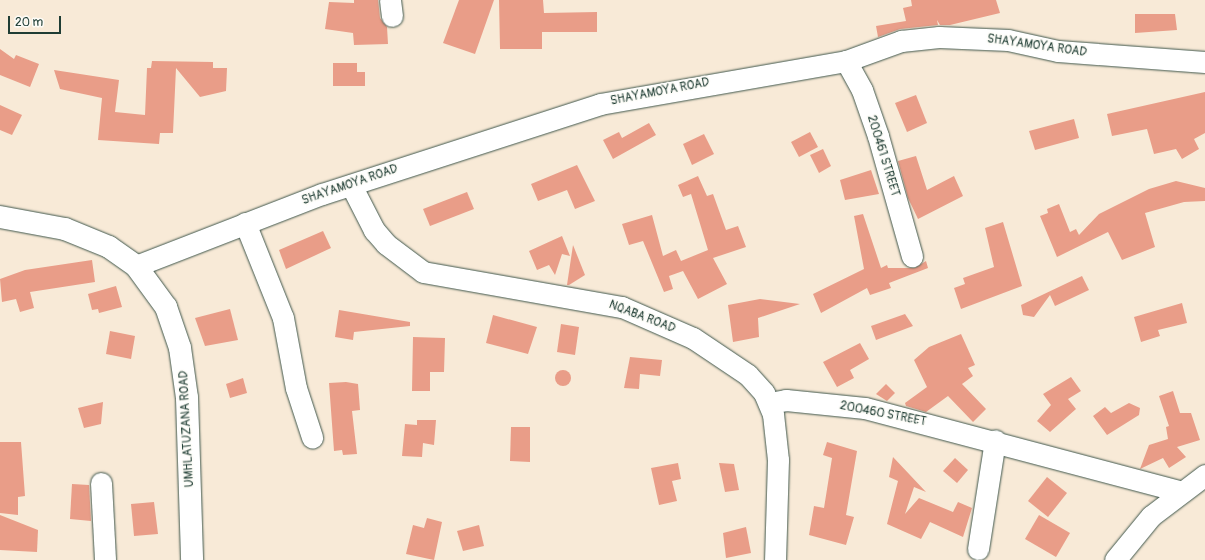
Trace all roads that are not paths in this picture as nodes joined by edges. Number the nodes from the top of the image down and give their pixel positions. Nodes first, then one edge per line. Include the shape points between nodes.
1 (846, 60) junction
2 (1205, 62) edge
3 (351, 185) junction
4 (2, 221) edge
5 (245, 223) junction
6 (912, 256) dead end
7 (136, 266) junction
8 (769, 403) junction
9 (312, 437) dead end
10 (995, 440) junction
11 (1205, 475) edge
12 (101, 483) dead end
13 (1182, 492) junction
14 (978, 549) dead end
15 (105, 560) edge
16 (192, 560) edge
17 (775, 560) edge
18 (1115, 560) edge

1 - 2 street, SHAYAMOYA ROAD via 901,41 939,37 1008,40 1058,51
1 - 3 street, SHAYAMOYA ROAD via 600,104
1 - 6 street, 200461 STREET via 862,90
3 - 5 street, SHAYAMOYA ROAD
3 - 8 street, NQABA ROAD via 386,244 424,272 622,307 680,331 724,357 751,378
4 - 7 street, UMHLATUZANA ROAD via 84,236
5 - 7 street, SHAYAMOYA ROAD
5 - 9 street via 283,318 296,388
7 - 16 street, UMHLATUZANA ROAD via 166,307 182,355 187,398
8 - 10 street, 200460 STREET via 786,400 865,408
8 - 17 street, NQABA ROAD via 778,460
10 - 13 street, 200460 STREET
10 - 14 street
11 - 13 street
12 - 15 street
13 - 18 street via 1135,532

